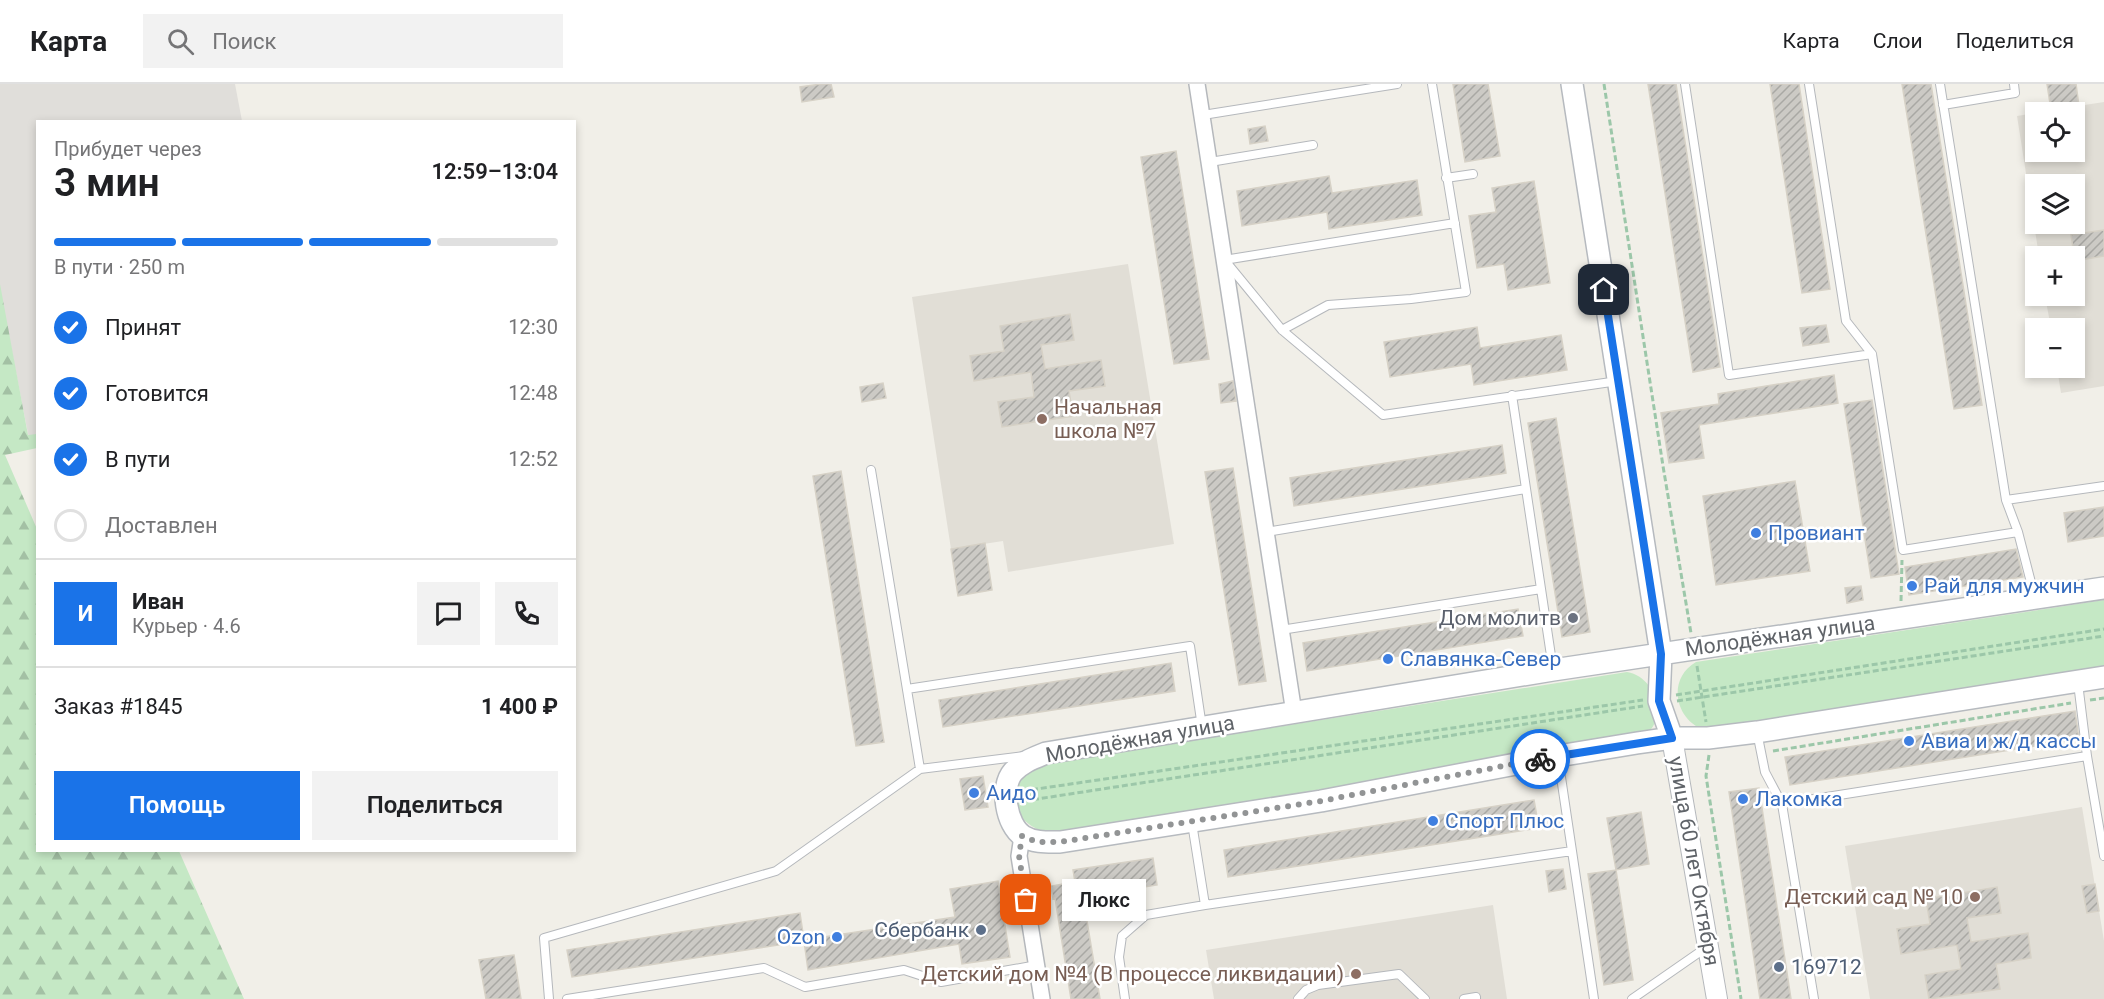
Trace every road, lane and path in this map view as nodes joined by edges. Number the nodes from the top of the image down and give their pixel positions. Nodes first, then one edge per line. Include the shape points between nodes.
1 (1197, 84) edge
2 (1397, 84) edge
3 (1432, 84) edge
4 (1572, 84) edge
5 (1604, 84) edge
6 (1685, 84) edge
7 (1809, 84) edge
8 (1940, 84) edge
9 (2014, 84) edge
10 (1943, 105) junction
11 (1203, 115) junction
12 (1313, 145) dead end
13 (1210, 162) junction
14 (1473, 174) dead end
15 (1446, 178) junction
16 (1455, 223) junction
17 (1224, 260) junction
18 (1282, 330) junction
19 (1872, 354) junction
20 (1618, 381) junction
21 (1512, 395) junction
22 (871, 470) dead end
23 (2104, 486) edge
24 (1526, 489) junction
25 (2006, 500) junction
26 (1266, 532) junction
27 (2018, 532) junction
28 (1903, 550) junction
29 (2104, 588) edge
30 (1541, 589) junction
31 (2036, 599) junction
32 (1901, 604) dead end
33 (2104, 629) edge
34 (1281, 630) junction
35 (2104, 636) edge
36 (1694, 649) junction
37 (1661, 654) junction
38 (1553, 670) junction
39 (2104, 677) edge
40 (2078, 681) junction
41 (907, 689) junction
42 (1702, 697) junction
43 (1663, 698) junction
44 (1294, 713) junction
45 (1202, 728) junction
46 (1757, 732) junction
47 (1672, 738) junction
48 (1708, 738) junction
49 (1046, 753) junction
50 (1558, 756) junction
51 (2087, 756) junction
52 (920, 769) junction
53 (1011, 798) junction
54 (1782, 804) junction
55 (1192, 821) junction
56 (1022, 836) junction
57 (1572, 851) junction
58 (2104, 856) edge
59 (1205, 905) junction
60 (1710, 945) junction
61 (1036, 965) junction
62 (549, 999) edge
63 (567, 999) edge
64 (1042, 999) edge
65 (1125, 999) edge
66 (1298, 999) edge
67 (1425, 999) edge
68 (1464, 999) edge
69 (1476, 999) edge
70 (1594, 999) edge
71 (1632, 999) edge
72 (1717, 999) edge
73 (1741, 999) edge
74 (1814, 999) edge

1 - 11 street
2 - 11 lane
3 - 15 lane
4 - 20 main road, улица 60 лет Октября
5 - 36 path
6 - 19 lane via 1729,375
7 - 19 lane via 1846,321
8 - 10 lane
9 - 10 lane via 2015,93
10 - 25 lane
11 - 13 street
12 - 13 lane
13 - 17 street
14 - 15 lane
15 - 16 lane
16 - 17 lane
16 - 18 lane via 1466,292 1328,305
17 - 18 lane
17 - 26 street
18 - 21 lane via 1383,415
19 - 28 lane
20 - 21 lane
20 - 37 main road, улица 60 лет Октября
21 - 24 lane
22 - 41 lane
23 - 25 lane
24 - 26 lane
24 - 30 lane
25 - 27 lane
26 - 34 street
27 - 28 lane
27 - 31 lane
28 - 32 path
29 - 31 main road, Молодёжная улица
30 - 34 lane
30 - 38 lane
31 - 36 main road, Молодёжная улица
33 - 43 path
34 - 44 street
35 - 42 path
36 - 37 main road, Молодёжная улица
36 - 42 path
37 - 38 main road, Молодёжная улица
37 - 43 main road, улица 60 лет Октября
38 - 44 main road, Молодёжная улица
39 - 40 main road
40 - 46 main road
40 - 51 lane
41 - 45 lane via 1190,646
41 - 52 lane
42 - 43 path via 1678,701
42 - 48 path
43 - 47 main road, улица 60 лет Октября
43 - 53 path
43 - 53 path via 1657,704
44 - 45 main road, Молодёжная улица
45 - 49 main road, Молодёжная улица
46 - 48 main road
46 - 54 lane via 1765,772
47 - 48 main road
47 - 50 main road
47 - 60 street, улица 60 лет Октября
48 - 73 path via 1706,776
49 - 52 lane
49 - 53 main road, Молодёжная улица via 1012,773 1006,785
50 - 55 main road
50 - 57 lane
51 - 54 lane
51 - 58 lane
52 - 62 lane via 776,872 544,938
53 - 56 main road via 1011,822
54 - 74 lane
55 - 56 main road via 1060,842 1037,842
55 - 59 lane
56 - 61 street via 1019,856
57 - 59 lane
57 - 70 lane
59 - 65 lane via 1146,915 1122,936 1119,957
60 - 71 lane
60 - 72 street, улица 60 лет Октября
61 - 63 lane via 941,982 904,970 805,987 764,968
61 - 64 street
66 - 67 lane via 1306,990 1318,986 1399,974
68 - 69 lane

